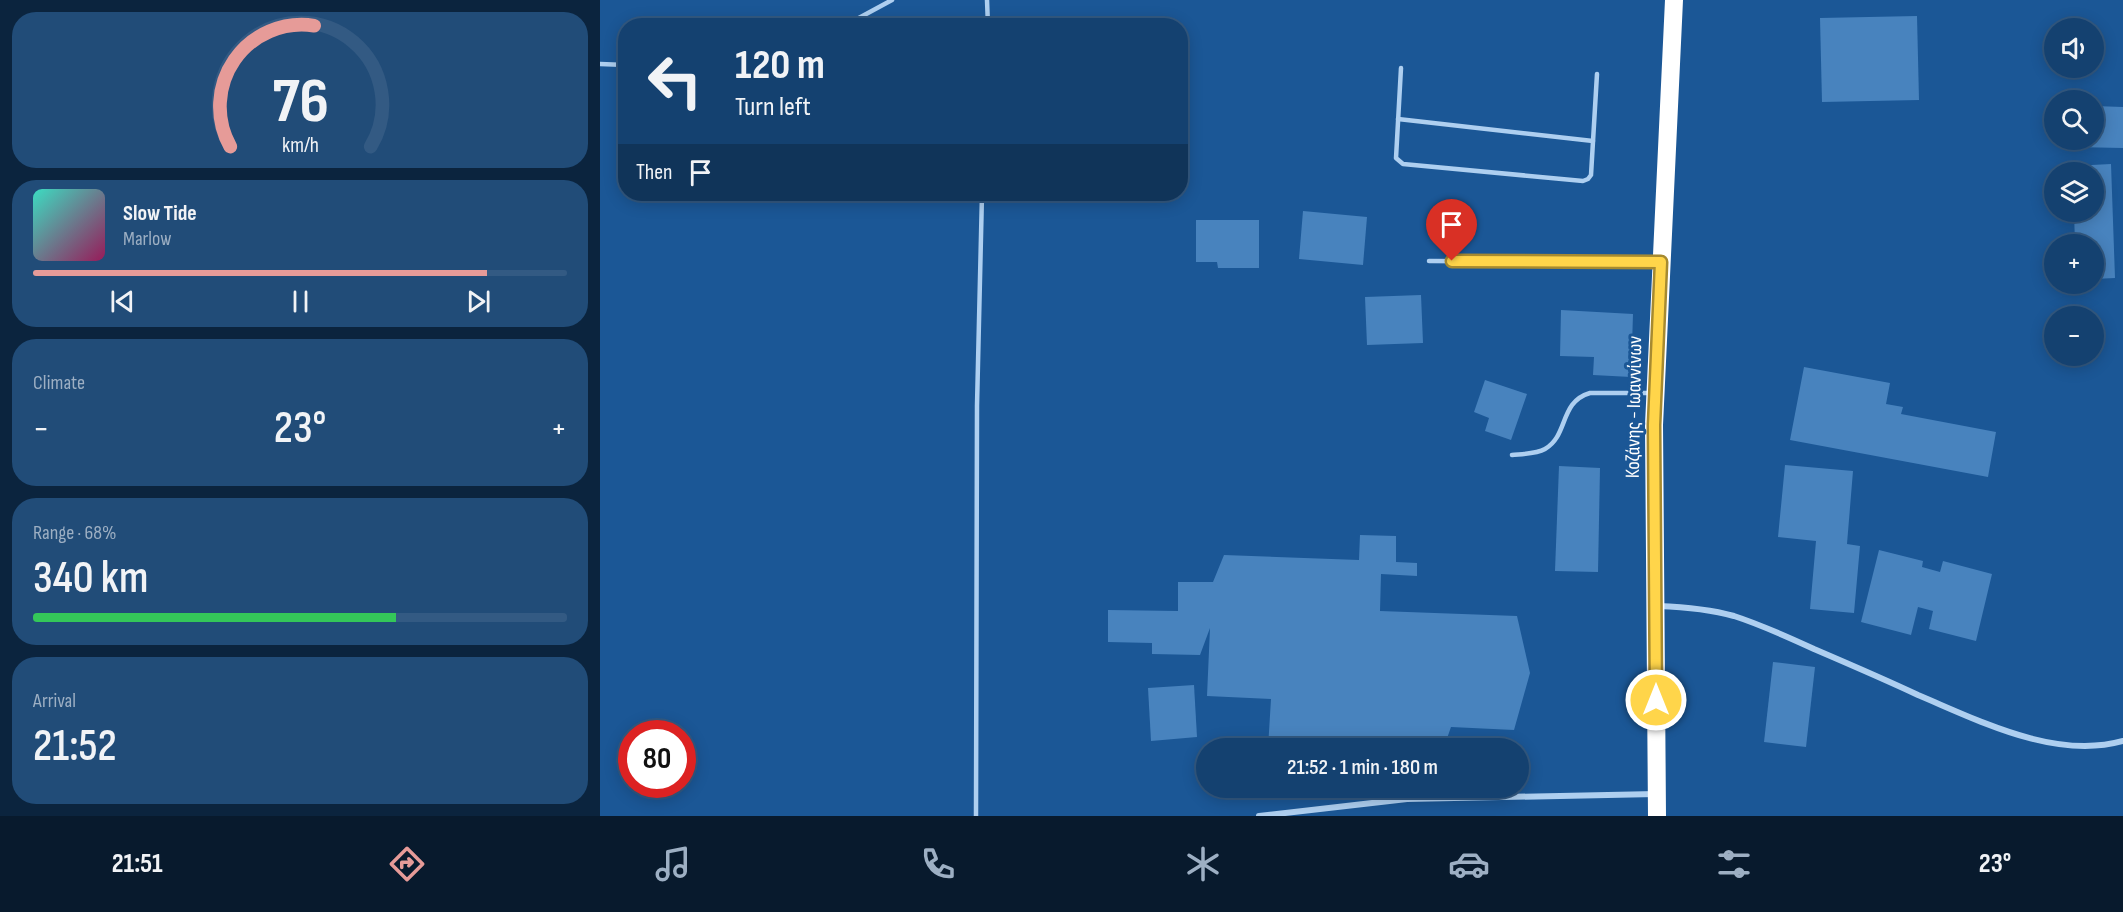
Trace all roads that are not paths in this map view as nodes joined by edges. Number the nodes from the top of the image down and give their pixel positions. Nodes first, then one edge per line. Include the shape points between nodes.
1 (892, 0) edge
2 (987, 0) edge
3 (1674, 0) edge
4 (859, 18) edge
5 (988, 18) edge
6 (600, 64) edge
7 (618, 65) edge
8 (1401, 68) dead end
9 (1597, 74) dead end
10 (1398, 118) junction
11 (1593, 141) junction
12 (982, 201) edge
13 (1428, 261) dead end
14 (1661, 262) junction
15 (1655, 393) junction
16 (1512, 455) dead end
17 (1655, 606) junction
18 (2123, 741) edge
19 (1656, 794) junction
20 (976, 816) edge
21 (1259, 816) edge
22 (1657, 816) edge

1 - 4 lane
2 - 5 lane
3 - 14 highway, Κοζάνης - Ιωαννίνων
6 - 7 lane
8 - 10 lane
9 - 11 lane
10 - 11 lane
10 - 11 lane via 1396,158 1402,164 1583,181 1591,175
12 - 20 lane
13 - 14 lane
14 - 15 highway, Κοζάνης - Ιωαννίνων
15 - 16 lane via 1580,396 1551,444 1543,450
15 - 17 highway, Κοζάνης - Ιωαννίνων
17 - 18 street via 1717,612 1753,623 1938,703 2039,740 2079,745
17 - 19 highway, Κοζάνης - Ιωαννίνων
19 - 21 street via 1407,800
19 - 22 highway, Κοζάνης - Ιωαννίνων

